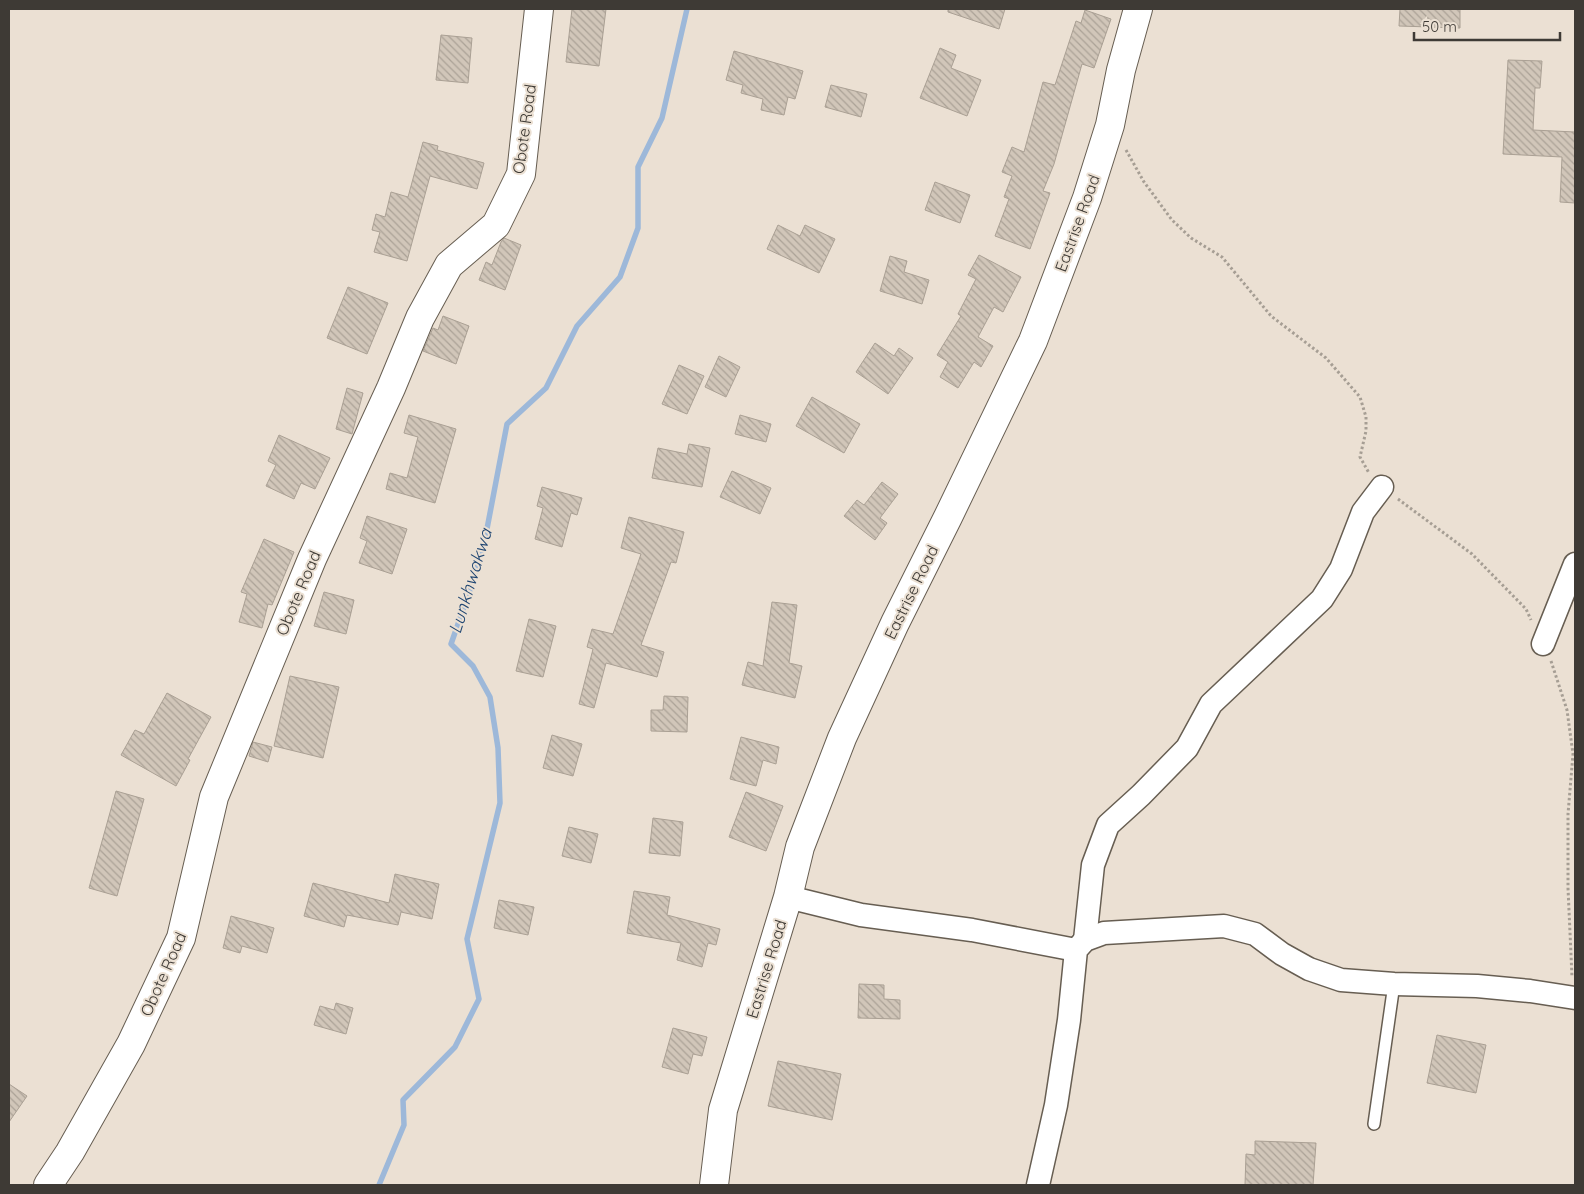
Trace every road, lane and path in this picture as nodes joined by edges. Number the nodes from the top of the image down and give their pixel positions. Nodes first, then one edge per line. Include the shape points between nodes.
1 (539, 9) edge
2 (1138, 9) edge
3 (1110, 125) junction
4 (1382, 487) junction
5 (1575, 564) edge
6 (1543, 644) junction
7 (788, 898) junction
8 (1081, 945) junction
9 (1394, 984) junction
10 (1575, 997) edge
11 (1374, 1124) dead end
12 (48, 1185) edge
13 (714, 1185) edge
14 (1038, 1185) edge

1 - 12 street, Obote Road via 521,174 496,225 449,265 420,318 312,559 214,797 181,938 131,1044
2 - 3 street, Eastrise Road
3 - 4 path via 1144,182 1172,220 1191,238 1222,257 1271,316 1326,358 1360,398 1366,417 1366,431 1360,457 1370,475
3 - 7 street, Eastrise Road via 1087,198 1033,341 894,623 842,738 800,847
4 - 6 path via 1472,554 1526,609
4 - 8 street via 1364,512 1341,569 1322,599 1211,704 1187,748 1108,825 1093,865
5 - 6 street
6 - 10 path via 1556,671 1567,710 1573,754 1568,814 1568,888
7 - 8 street via 861,915
7 - 13 street, Eastrise Road via 724,1110
8 - 9 street via 1104,933 1224,926 1256,934 1282,954 1341,980
8 - 14 street via 1056,1105
9 - 10 street via 1477,986
9 - 11 lane

